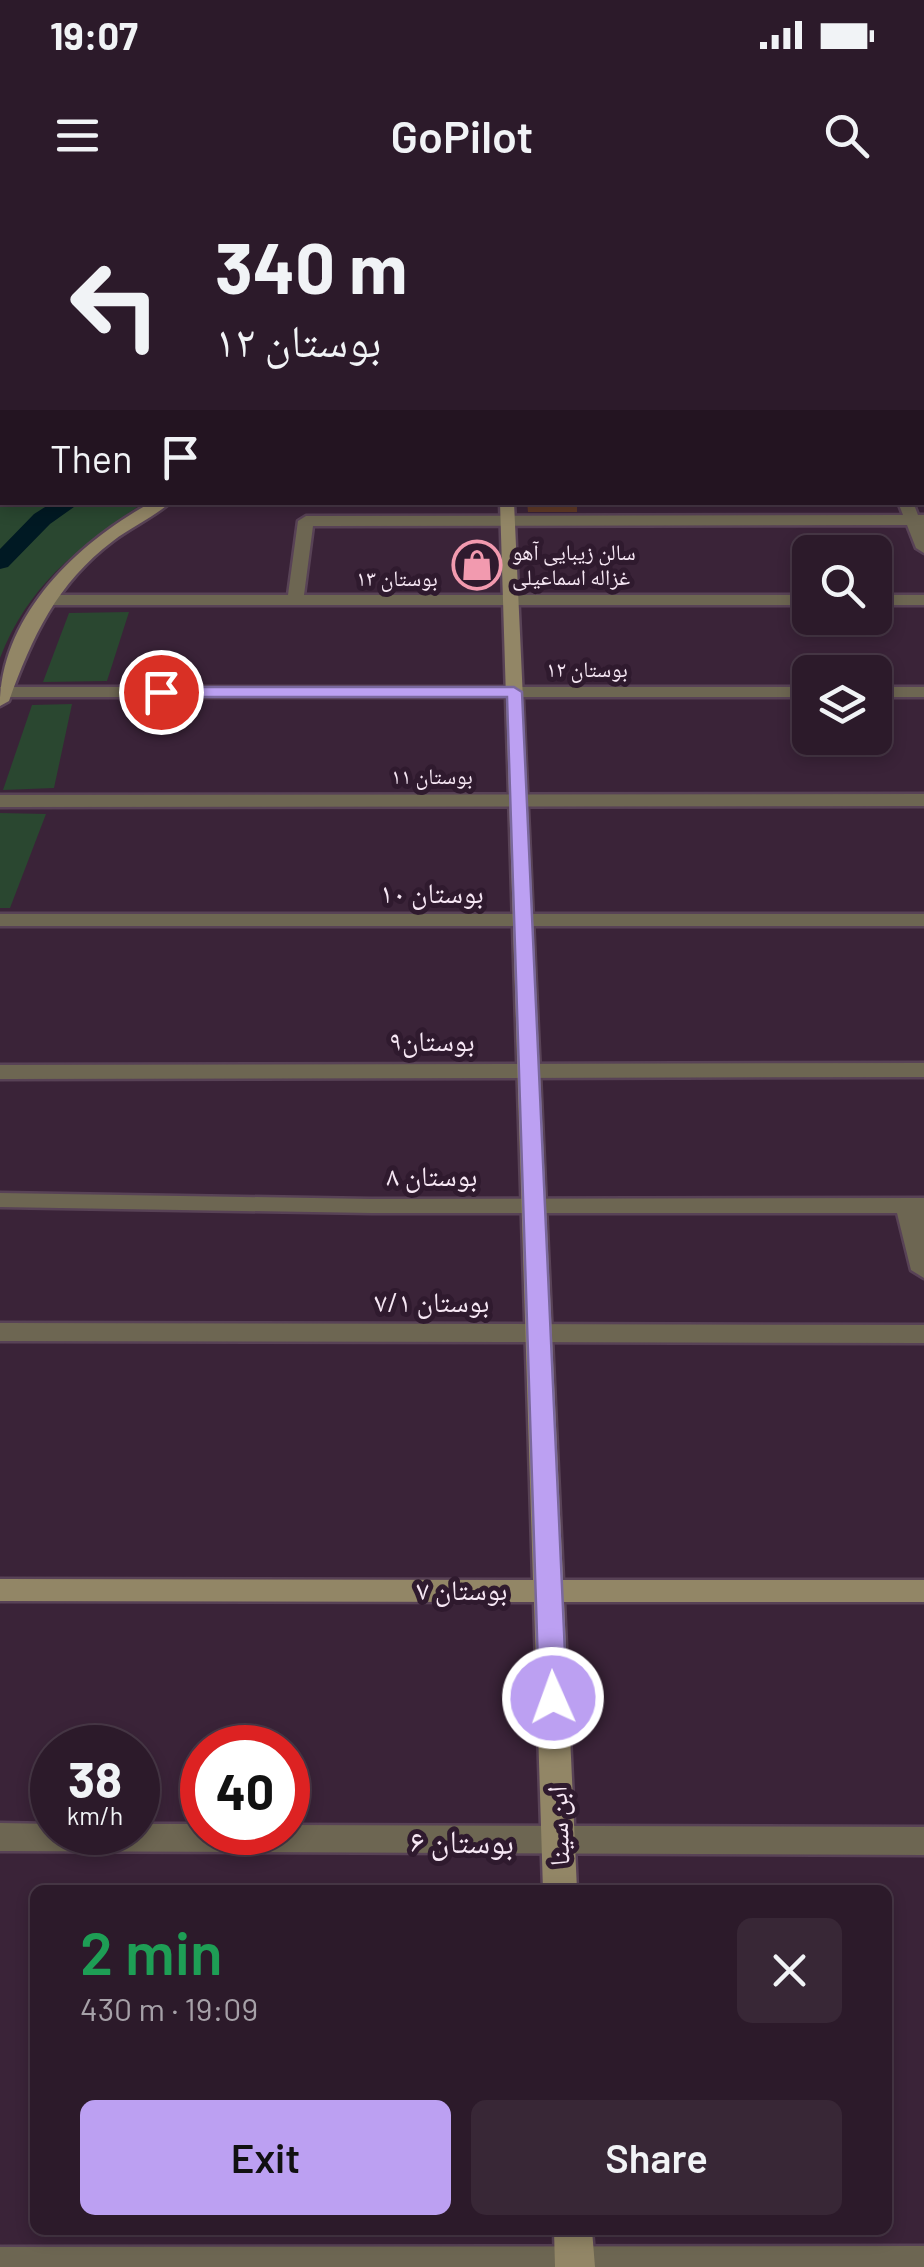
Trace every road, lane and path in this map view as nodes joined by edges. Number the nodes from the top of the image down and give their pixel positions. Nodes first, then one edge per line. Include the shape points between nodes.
1 (159, 505) edge
2 (508, 512) edge
3 (918, 520) edge
4 (924, 548) edge
5 (45, 600) junction
6 (294, 600) junction
7 (511, 600) junction
8 (792, 600) edge
9 (892, 600) edge
10 (924, 600) edge
11 (514, 692) junction
12 (792, 692) edge
13 (892, 692) edge
14 (924, 692) edge
15 (2, 697) edge
16 (519, 800) junction
17 (924, 800) edge
18 (0, 801) edge
19 (0, 920) edge
20 (523, 920) junction
21 (924, 920) edge
22 (529, 1070) junction
23 (924, 1070) edge
24 (0, 1072) edge
25 (0, 1200) edge
26 (534, 1205) junction
27 (916, 1205) edge
28 (924, 1270) edge
29 (0, 1332) edge
30 (924, 1334) edge
31 (539, 1335) junction
32 (0, 1590) edge
33 (549, 1590) junction
34 (924, 1590) edge
35 (0, 1837) edge
36 (924, 1841) edge
37 (558, 1842) junction
38 (560, 1885) edge
39 (574, 2254) edge
40 (924, 2264) edge
41 (0, 2266) edge

1 - 5 street via 74,566
2 - 3 street
2 - 6 street via 306,521
2 - 7 street, ابن سینا
3 - 4 street
5 - 6 street, بوستان ۱۳
5 - 15 street
6 - 7 street, بوستان ۱۳
7 - 8 street, بوستان ۱۳
7 - 11 street, ابن سینا
9 - 10 street
11 - 12 street, بوستان ۱۲
11 - 15 street, بوستان ۱۲
11 - 16 street, ابن سینا
13 - 14 street
16 - 17 street, بوستان ۱۱
16 - 18 street, بوستان ۱۱
16 - 20 street, ابن سینا
19 - 20 street, بوستان ۱۰
20 - 21 street, بوستان ۱۰
20 - 22 street, ابن سینا
22 - 23 street, بوستان۹
22 - 24 street, بوستان۹
22 - 26 street, ابن سینا
25 - 26 street, بوستان ۸
26 - 27 street, بوستان ۸
26 - 31 street, ابن سینا
27 - 28 street
29 - 31 street, بوستان ۷/۱
30 - 31 street, بوستان ۷/۱
31 - 33 street, ابن سینا
32 - 33 street, بوستان ۷
33 - 34 street, بوستان ۷
33 - 37 street, ابن سینا
35 - 37 street, بوستان ۶
36 - 37 street, بوستان ۶
37 - 38 street, ابن سینا
39 - 40 street
39 - 41 street

